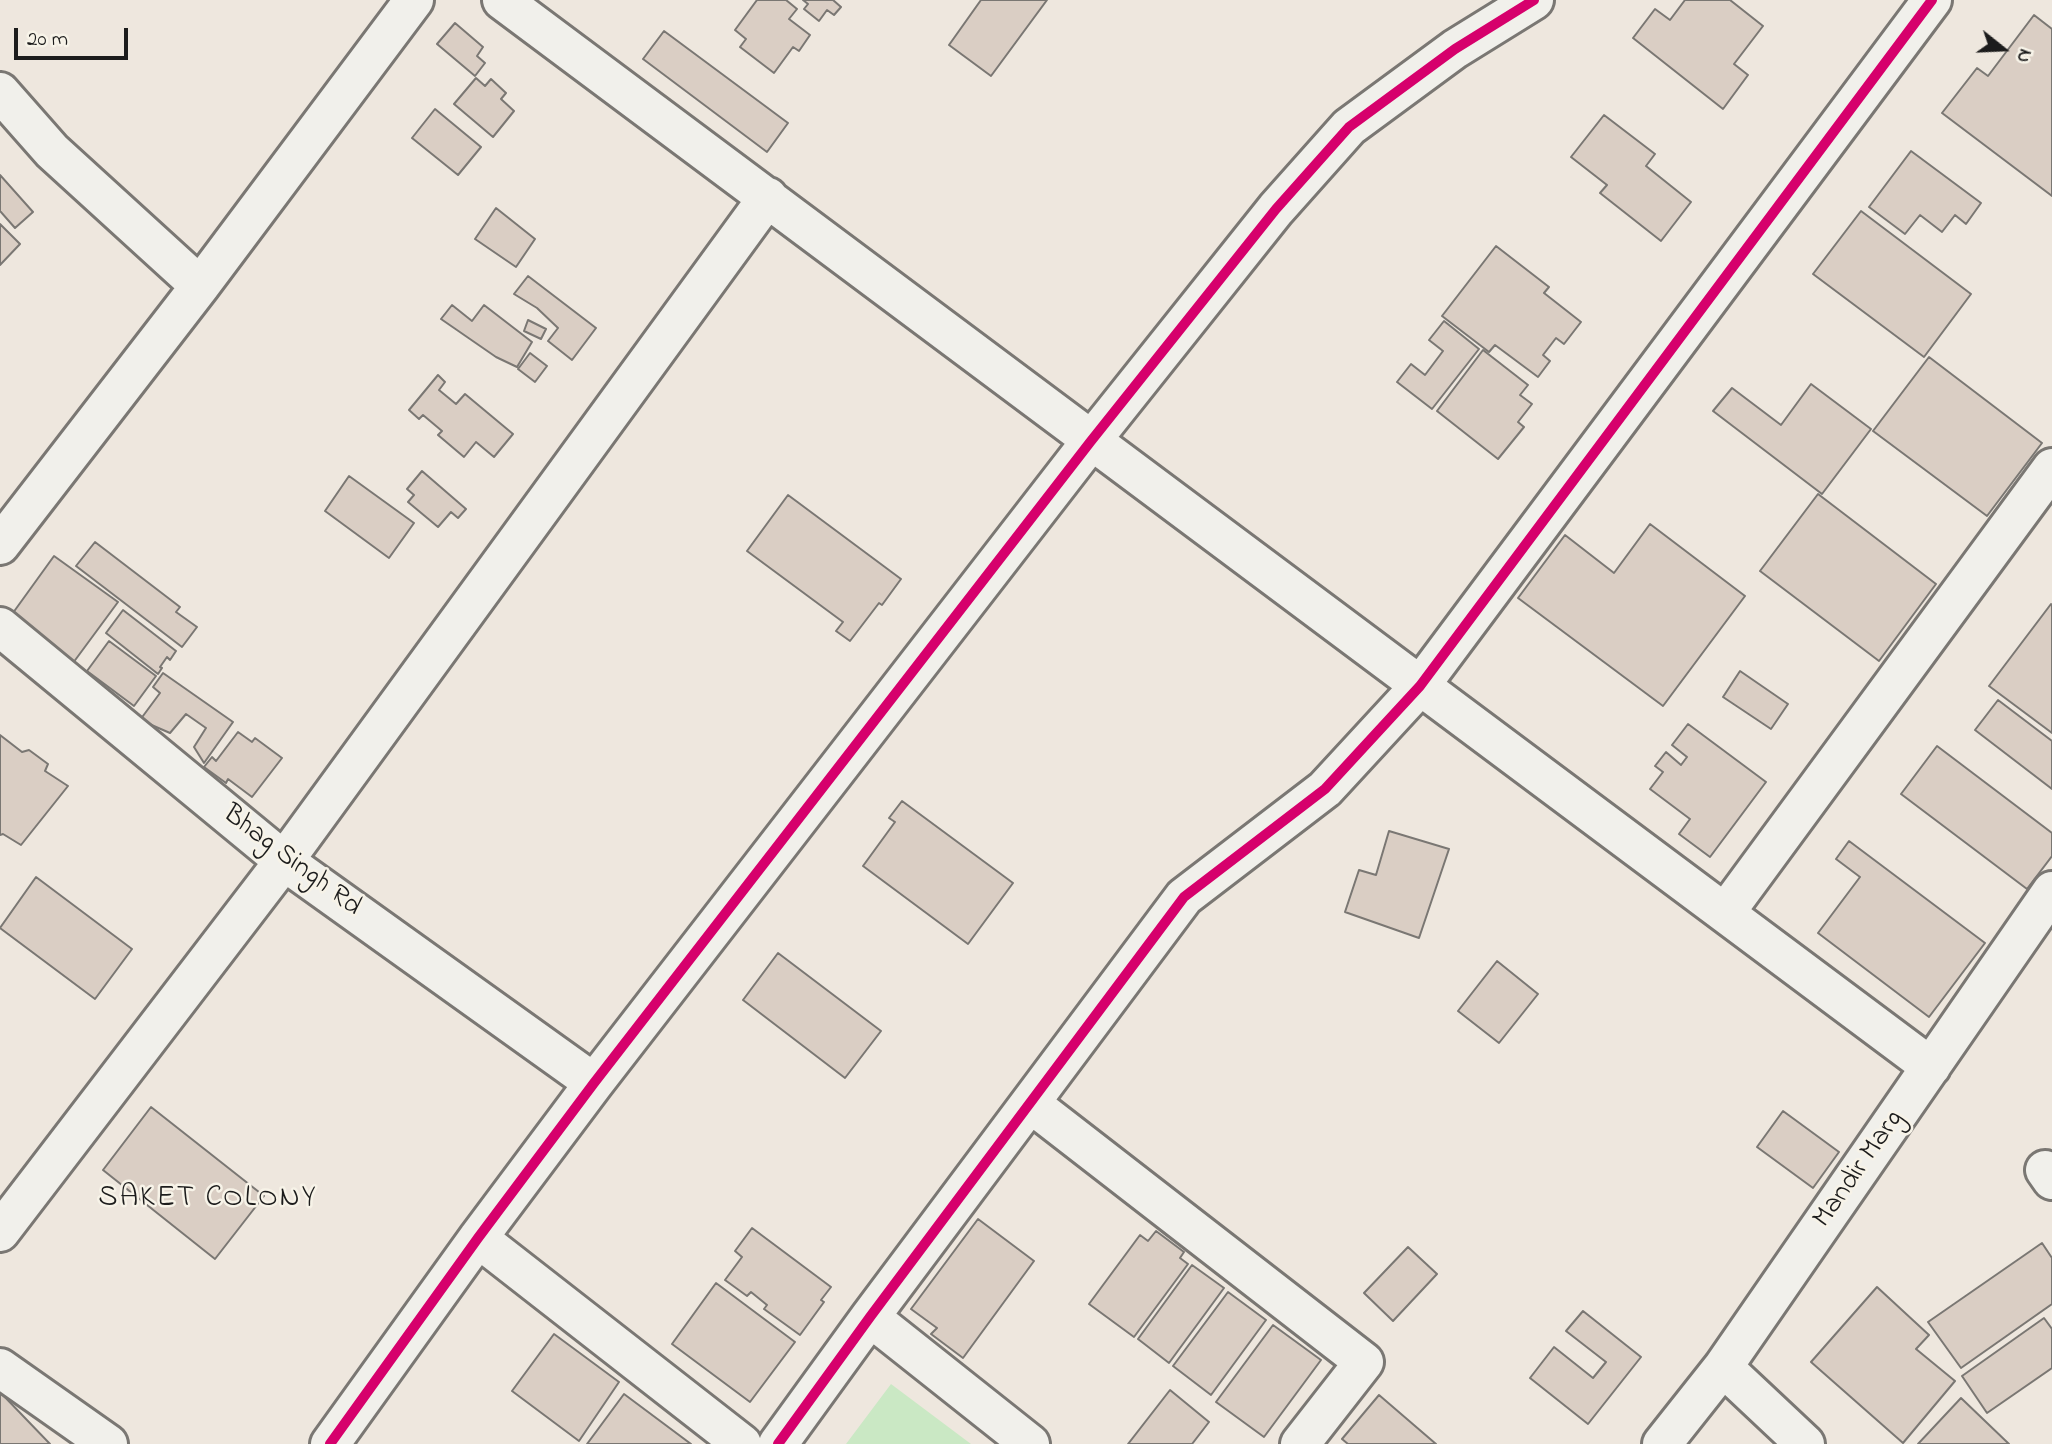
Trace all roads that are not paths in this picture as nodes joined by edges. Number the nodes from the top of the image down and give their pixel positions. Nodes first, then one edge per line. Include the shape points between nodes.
1 (414, 0) edge
2 (502, 0) edge
3 (1534, 0) edge
4 (1932, 0) edge
5 (0, 92) edge
6 (768, 197) junction
7 (200, 286) junction
8 (1091, 441) junction
9 (2052, 468) edge
10 (0, 545) edge
11 (0, 627) edge
12 (1420, 686) junction
13 (284, 861) junction
14 (2050, 898) edge
15 (1725, 913) junction
16 (1931, 1067) junction
17 (594, 1083) junction
18 (1030, 1103) junction
19 (0, 1233) edge
20 (478, 1238) junction
21 (870, 1317) junction
22 (1723, 1367) junction
23 (0, 1368) edge
24 (108, 1444) edge
25 (330, 1444) edge
26 (742, 1444) edge
27 (778, 1444) edge
28 (1030, 1444) edge
29 (1300, 1444) edge
30 (1662, 1444) edge
31 (1805, 1444) edge

1 - 7 street
2 - 6 street
3 - 8 street via 1455,49 1349,127 1276,209
4 - 12 street
5 - 7 street via 52,151
6 - 8 street
6 - 13 street
7 - 10 street
8 - 12 street
8 - 17 street
9 - 15 street
11 - 13 street, Bhag Singh Rd
12 - 15 street
12 - 18 street via 1325,789 1185,897
13 - 17 street, Bhag Singh Rd
13 - 19 street
14 - 16 street, Mandir Marg
15 - 16 street
16 - 22 street, Mandir Marg
17 - 20 street
18 - 21 street
18 - 29 street via 1364,1362
20 - 25 street
20 - 26 street
21 - 27 street
21 - 28 street
22 - 30 street, Mandir Marg
22 - 31 street
23 - 24 street

